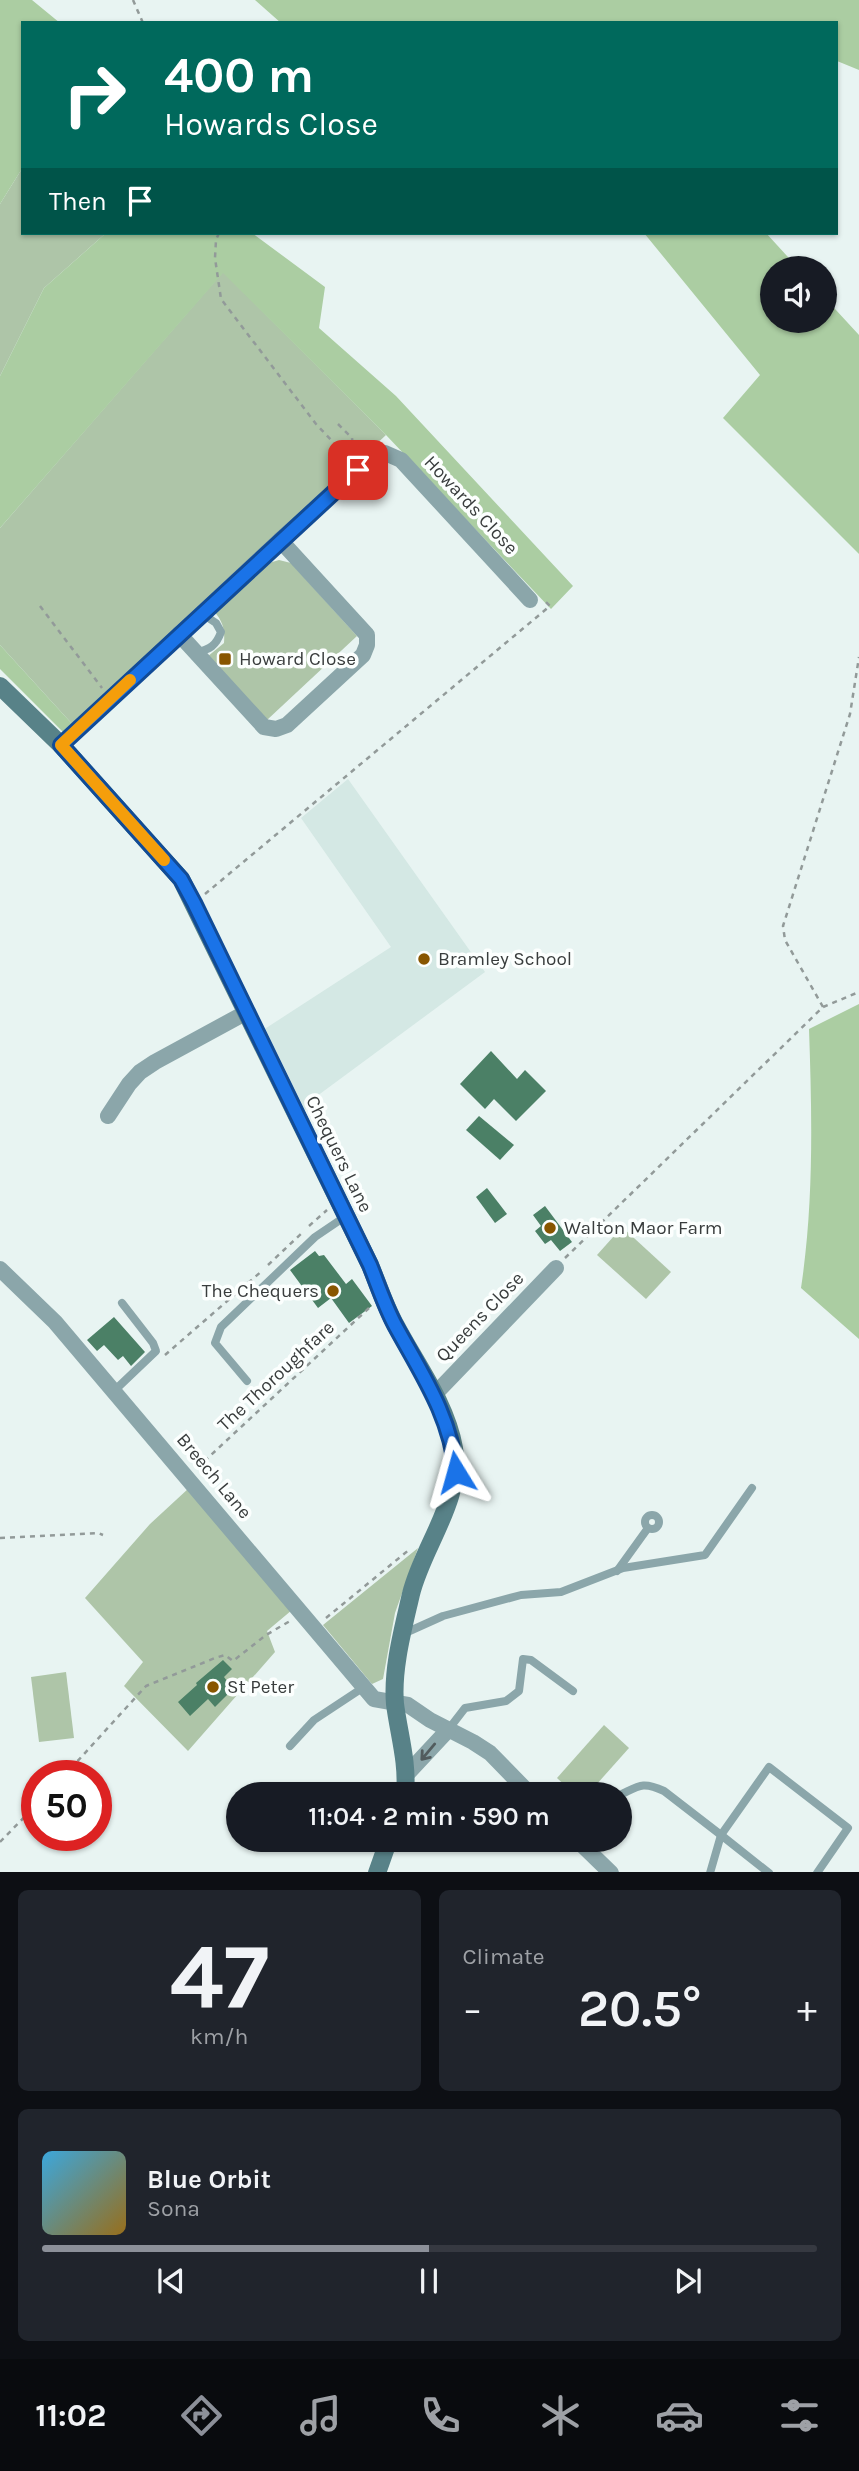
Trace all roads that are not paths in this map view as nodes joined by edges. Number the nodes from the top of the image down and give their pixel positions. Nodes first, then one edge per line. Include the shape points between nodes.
1 (280, 540) junction
2 (530, 600) road end
3 (201, 613) junction
4 (178, 635) junction
5 (196, 653) junction
6 (0, 686) edge
7 (61, 745) junction
8 (247, 1012) junction
9 (108, 1116) dead end
10 (342, 1208) junction
11 (556, 1268) road end
12 (0, 1269) edge
13 (122, 1303) dead end
14 (247, 1381) dead end
15 (114, 1391) junction
16 (435, 1394) junction
17 (752, 1488) dead end
18 (648, 1528) dead end
19 (617, 1571) junction
20 (403, 1634) junction
21 (363, 1687) junction
22 (573, 1691) dead end
23 (395, 1703) junction
24 (448, 1730) junction
25 (290, 1745) dead end
26 (407, 1774) junction
27 (406, 1782) edge
28 (518, 1782) edge
29 (632, 1790) edge
30 (721, 1835) junction
31 (384, 1852) edge
32 (590, 1852) edge
33 (377, 1872) edge
34 (611, 1872) edge
35 (710, 1872) edge
36 (769, 1872) edge
37 (817, 1872) edge

1 - 2 street, Howards Close via 358,470 385,453 401,460
1 - 3 street, Howards Close
1 - 5 street via 367,635 363,655 276,729 264,727
3 - 4 street, Howards Close
3 - 5 lane via 221,632 210,649
4 - 5 street
4 - 7 street, Howards Close
6 - 7 main road, Chequers Lane
7 - 8 main road, Chequers Lane via 181,879
8 - 9 street via 139,1072
8 - 10 main road, Chequers Lane
10 - 14 lane via 221,1327 215,1343
10 - 16 main road, Chequers Lane via 393,1322
11 - 16 street, Queens Close
12 - 15 street, Breech Lane via 46,1311
13 - 15 lane via 156,1351
15 - 21 street, Breech Lane
16 - 20 main road, Chequers Lane via 454,1448 456,1472 412,1591
17 - 19 lane via 705,1555
18 - 19 lane
19 - 20 lane via 561,1592 521,1595 443,1616
20 - 23 main road, Chequers Lane
21 - 23 street, Breech Lane via 374,1699
21 - 25 lane via 314,1720
22 - 24 lane via 531,1660 523,1660 519,1691 506,1701 464,1708
23 - 24 street, Breech Lane via 408,1705
23 - 26 main road, Chequers Lane
24 -> 26 street
24 - 28 street, Breech Lane via 490,1753
26 - 27 main road, Chequers Lane
29 - 30 lane via 642,1785 664,1791
30 - 35 lane
30 - 36 lane
30 - 37 lane via 769,1767 848,1828
31 - 33 main road
32 - 34 street

